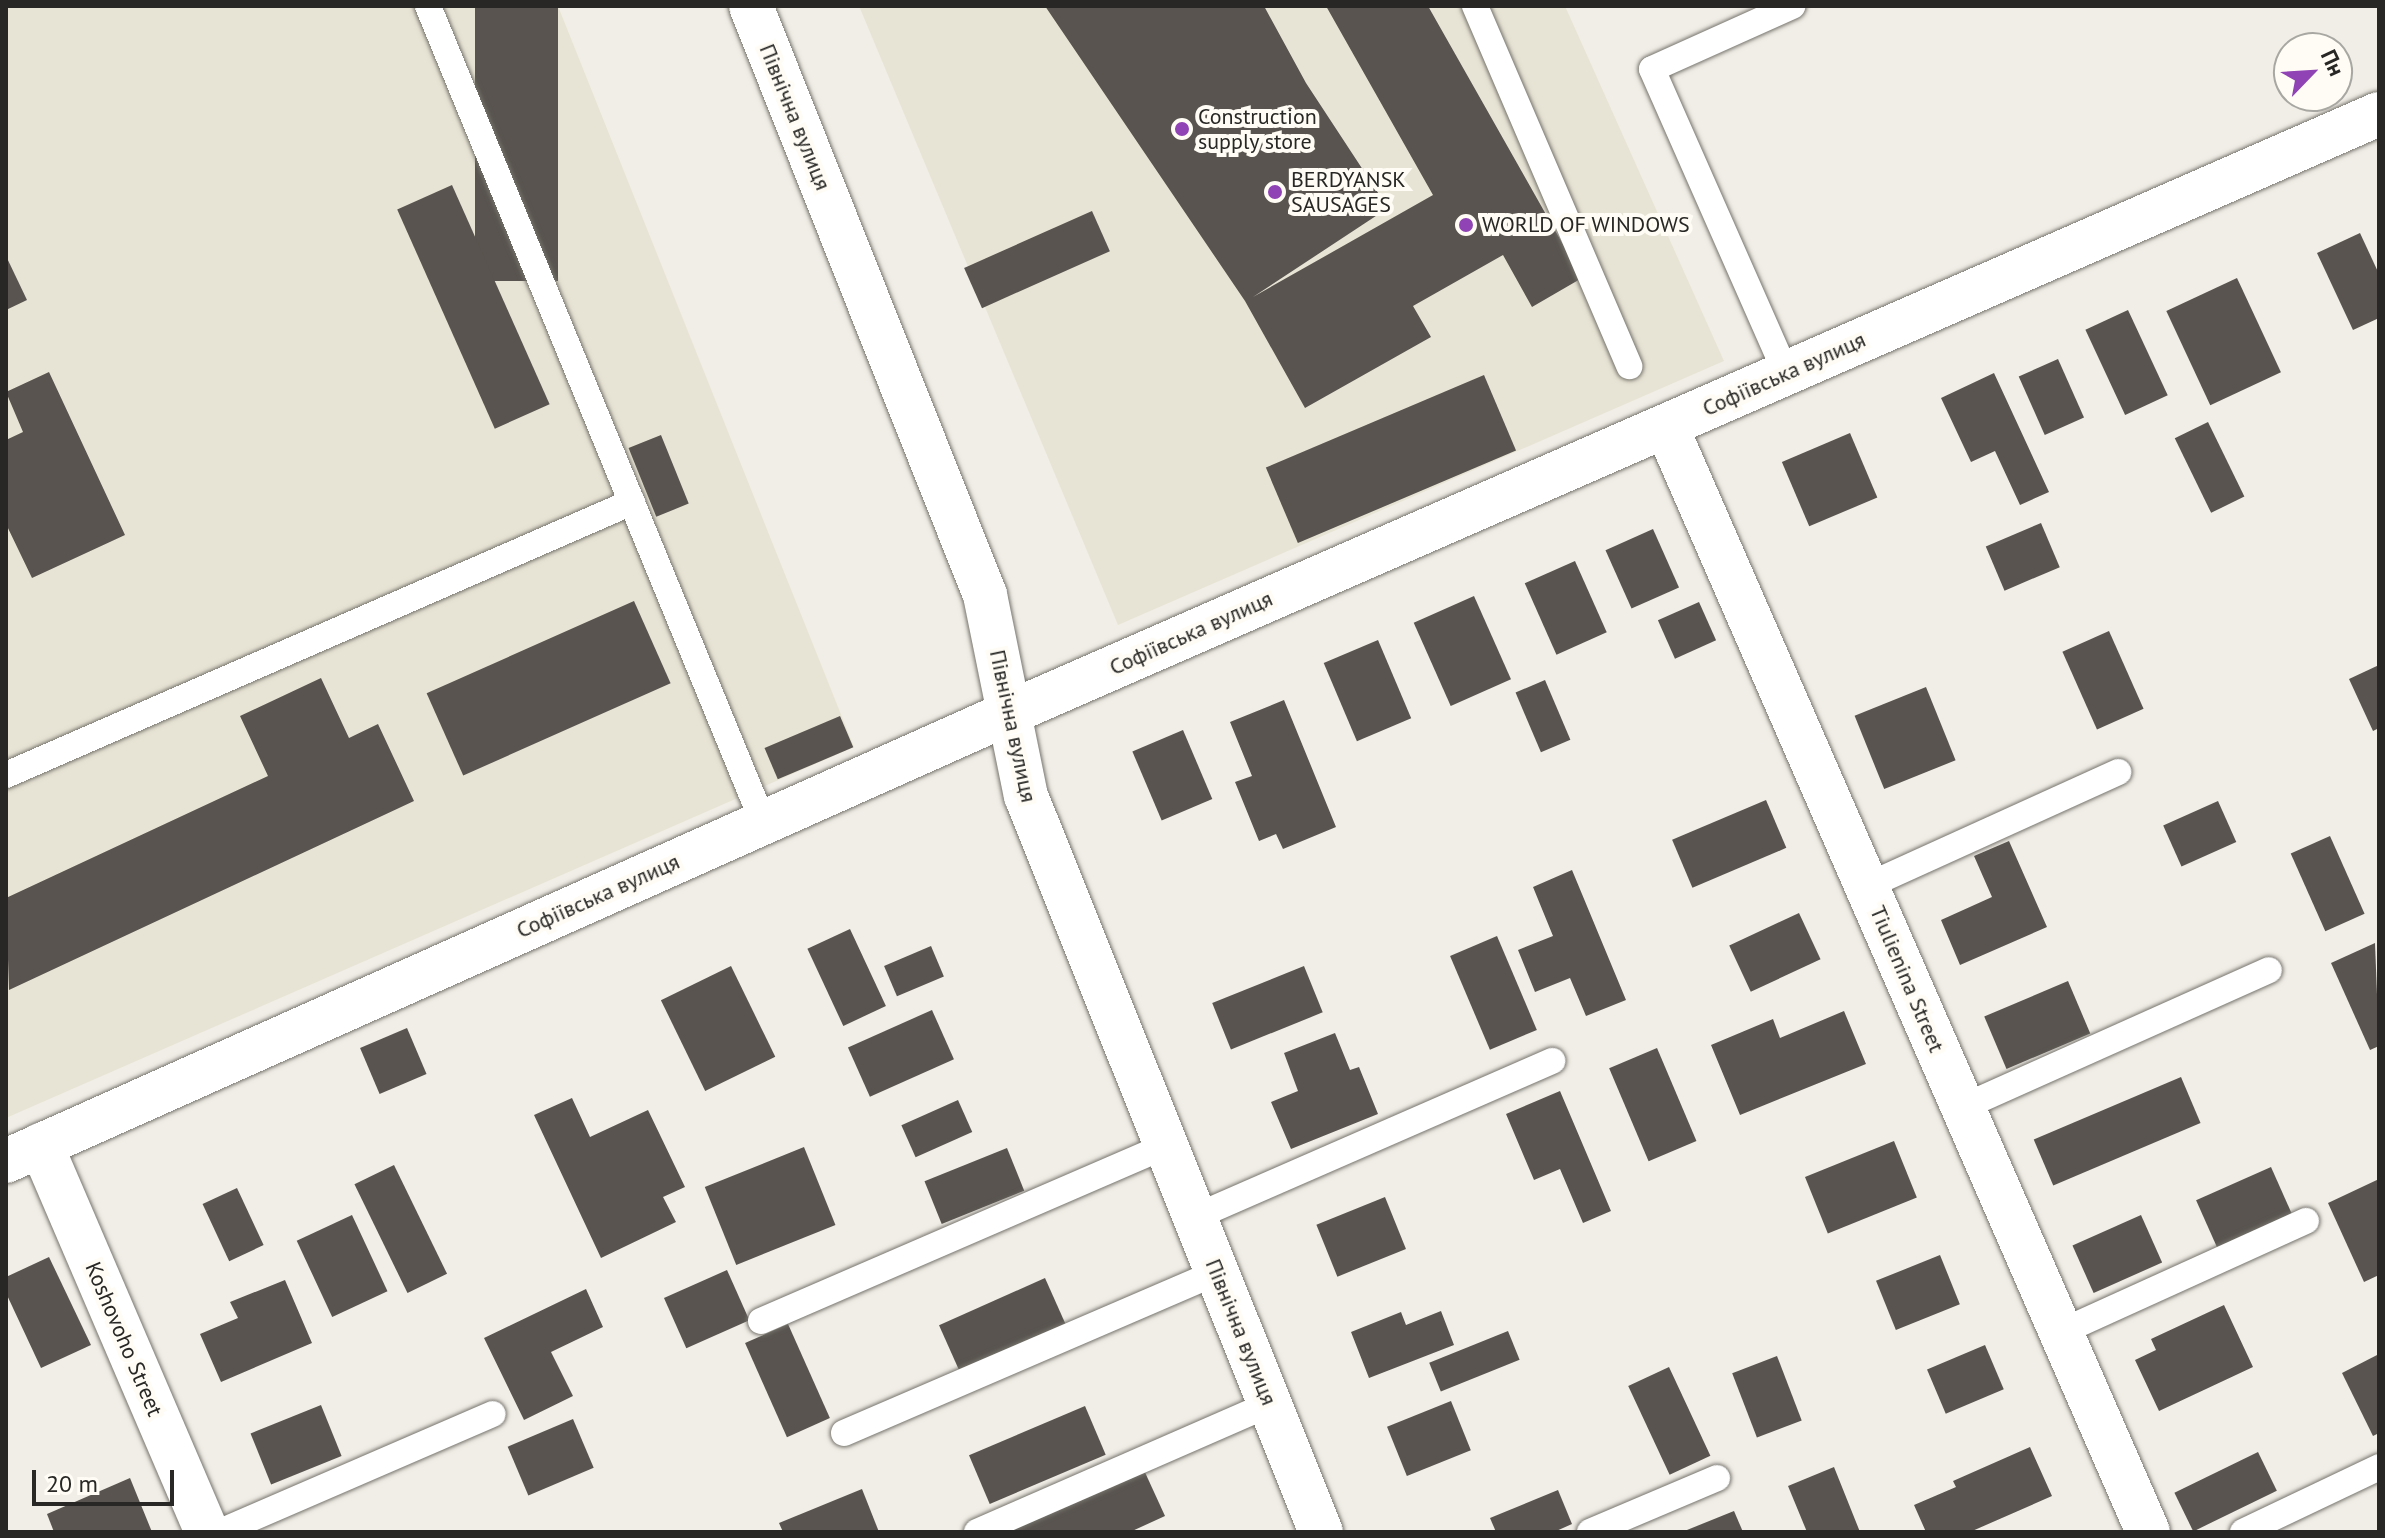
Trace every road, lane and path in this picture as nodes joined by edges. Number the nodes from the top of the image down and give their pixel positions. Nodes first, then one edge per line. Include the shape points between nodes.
1 (428, 6) edge
2 (751, 6) edge
3 (1475, 6) edge
4 (1792, 6) edge
5 (2379, 114) edge
6 (1629, 366) dead end
7 (1786, 373) junction
8 (1666, 426) junction
9 (632, 502) junction
10 (1009, 713) junction
11 (2118, 772) dead end
12 (6, 775) edge
13 (763, 822) junction
14 (1867, 886) junction
15 (2269, 970) dead end
16 (1552, 1061) dead end
17 (1963, 1107) junction
18 (1166, 1146) junction
19 (23, 1153) edge
20 (1195, 1217) junction
21 (2306, 1221) dead end
22 (1217, 1272) junction
23 (761, 1321) dead end
24 (2061, 1332) junction
25 (1270, 1404) junction
26 (493, 1414) dead end
27 (844, 1433) dead end
28 (2379, 1467) edge
29 (1717, 1478) dead end
30 (207, 1532) edge
31 (220, 1532) edge
32 (977, 1532) edge
33 (1321, 1532) edge
34 (1590, 1532) edge
35 (2148, 1532) edge
36 (2243, 1532) edge

1 - 9 lane
2 - 10 street, Північна вулиця via 985,595
3 - 6 lane
4 - 7 lane via 1652,69
5 - 7 street, Софіївська вулиця
7 - 8 street, Софіївська вулиця
8 - 10 street, Софіївська вулиця
8 - 14 street, Tiulienina Street
9 - 12 lane
9 - 13 lane
10 - 13 street, Софіївська вулиця
10 - 18 street, Північна вулиця via 1026,796
11 - 14 lane
13 - 19 street, Софіївська вулиця
14 - 17 street, Tiulienina Street
15 - 17 lane
16 - 20 lane
17 - 24 street, Tiulienina Street
18 - 20 street, Північна вулиця
18 - 23 lane
19 - 30 street, Koshovoho Street
20 - 22 street, Північна вулиця
21 - 24 lane
22 - 25 street, Північна вулиця
22 - 27 lane
24 - 35 street, Tiulienina Street
25 - 32 lane
25 - 33 street, Північна вулиця
26 - 31 lane
28 - 36 lane
29 - 34 lane

